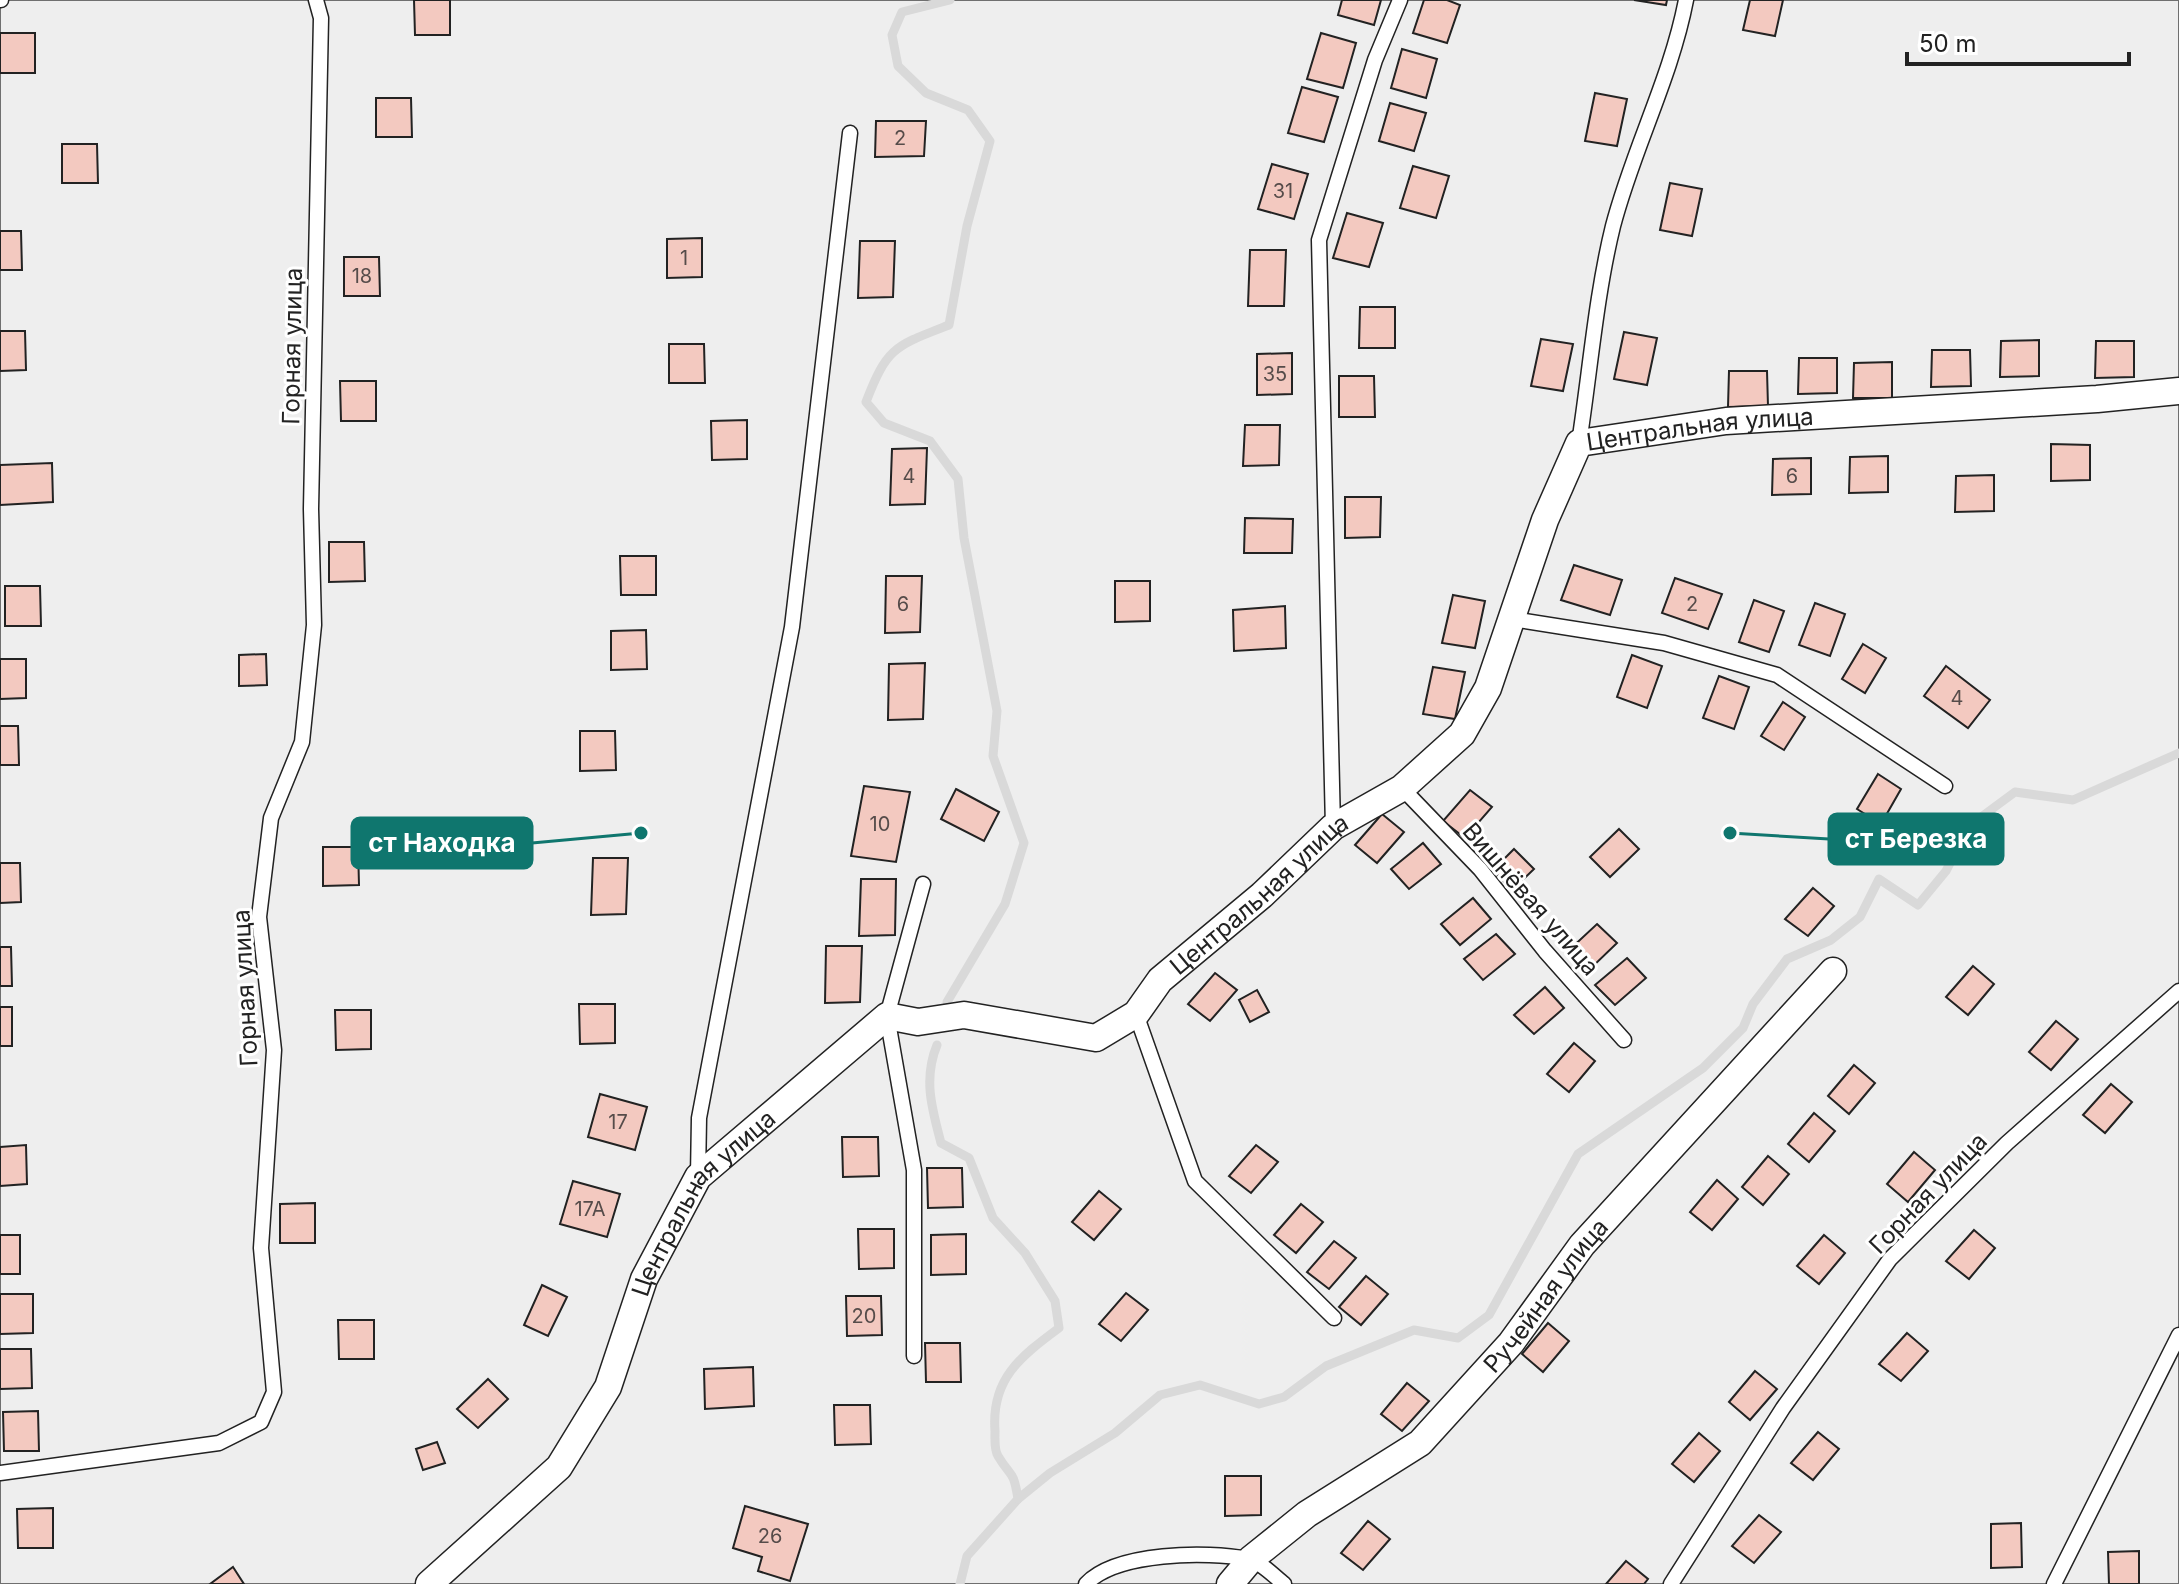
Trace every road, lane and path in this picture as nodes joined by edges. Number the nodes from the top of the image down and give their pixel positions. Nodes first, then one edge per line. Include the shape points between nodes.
1 (316, 0) edge
2 (1400, 0) edge
3 (1686, 0) edge
4 (850, 133) dead end
5 (2179, 391) edge
6 (1579, 443) junction
7 (1512, 619) junction
8 (1945, 786) dead end
9 (1402, 788) junction
10 (1333, 827) junction
11 (923, 884) dead end
12 (1833, 971) dead end
13 (2179, 991) edge
14 (1136, 1014) junction
15 (887, 1016) junction
16 (1624, 1040) dead end
17 (698, 1177) junction
18 (1334, 1318) dead end
19 (2179, 1335) edge
20 (914, 1356) dead end
21 (0, 1473) edge
22 (1251, 1559) junction
23 (429, 1584) edge
24 (1086, 1584) edge
25 (1230, 1584) edge
26 (1284, 1584) edge
27 (1671, 1584) edge
28 (2054, 1584) edge

1 - 21 lane, Горная улица via 321,18 311,509 314,625 302,742 271,818 259,917 274,1050 261,1248 274,1392 261,1422 219,1443
2 - 10 lane via 1375,60 1319,240
3 - 6 lane via 1679,38 1613,227
4 - 17 lane via 792,627 699,1118
5 - 6 street, Центральная улица via 1726,421
6 - 7 street, Центральная улица via 1545,520
7 - 8 lane via 1664,643 1777,675
7 - 9 street, Центральная улица via 1488,688 1462,734
9 - 10 street, Центральная улица
9 - 16 lane, Вишнёвая улица via 1480,869
10 - 14 street, Центральная улица via 1160,980
11 - 15 lane
12 - 22 street, Ручейная улица via 1582,1245 1511,1343 1420,1443 1307,1514
13 - 27 lane, Горная улица via 2007,1143 1890,1259 1783,1408
14 - 15 street, Центральная улица via 1096,1038 964,1015 918,1022
14 - 18 lane via 1195,1181
15 - 17 street, Центральная улица
15 - 20 lane via 914,1170
17 - 23 street, Центральная улица via 644,1279 608,1387 559,1467
19 - 28 lane
22 - 24 lane via 1156,1556 1115,1565
22 - 25 street, Ручейная улица
22 - 26 lane

